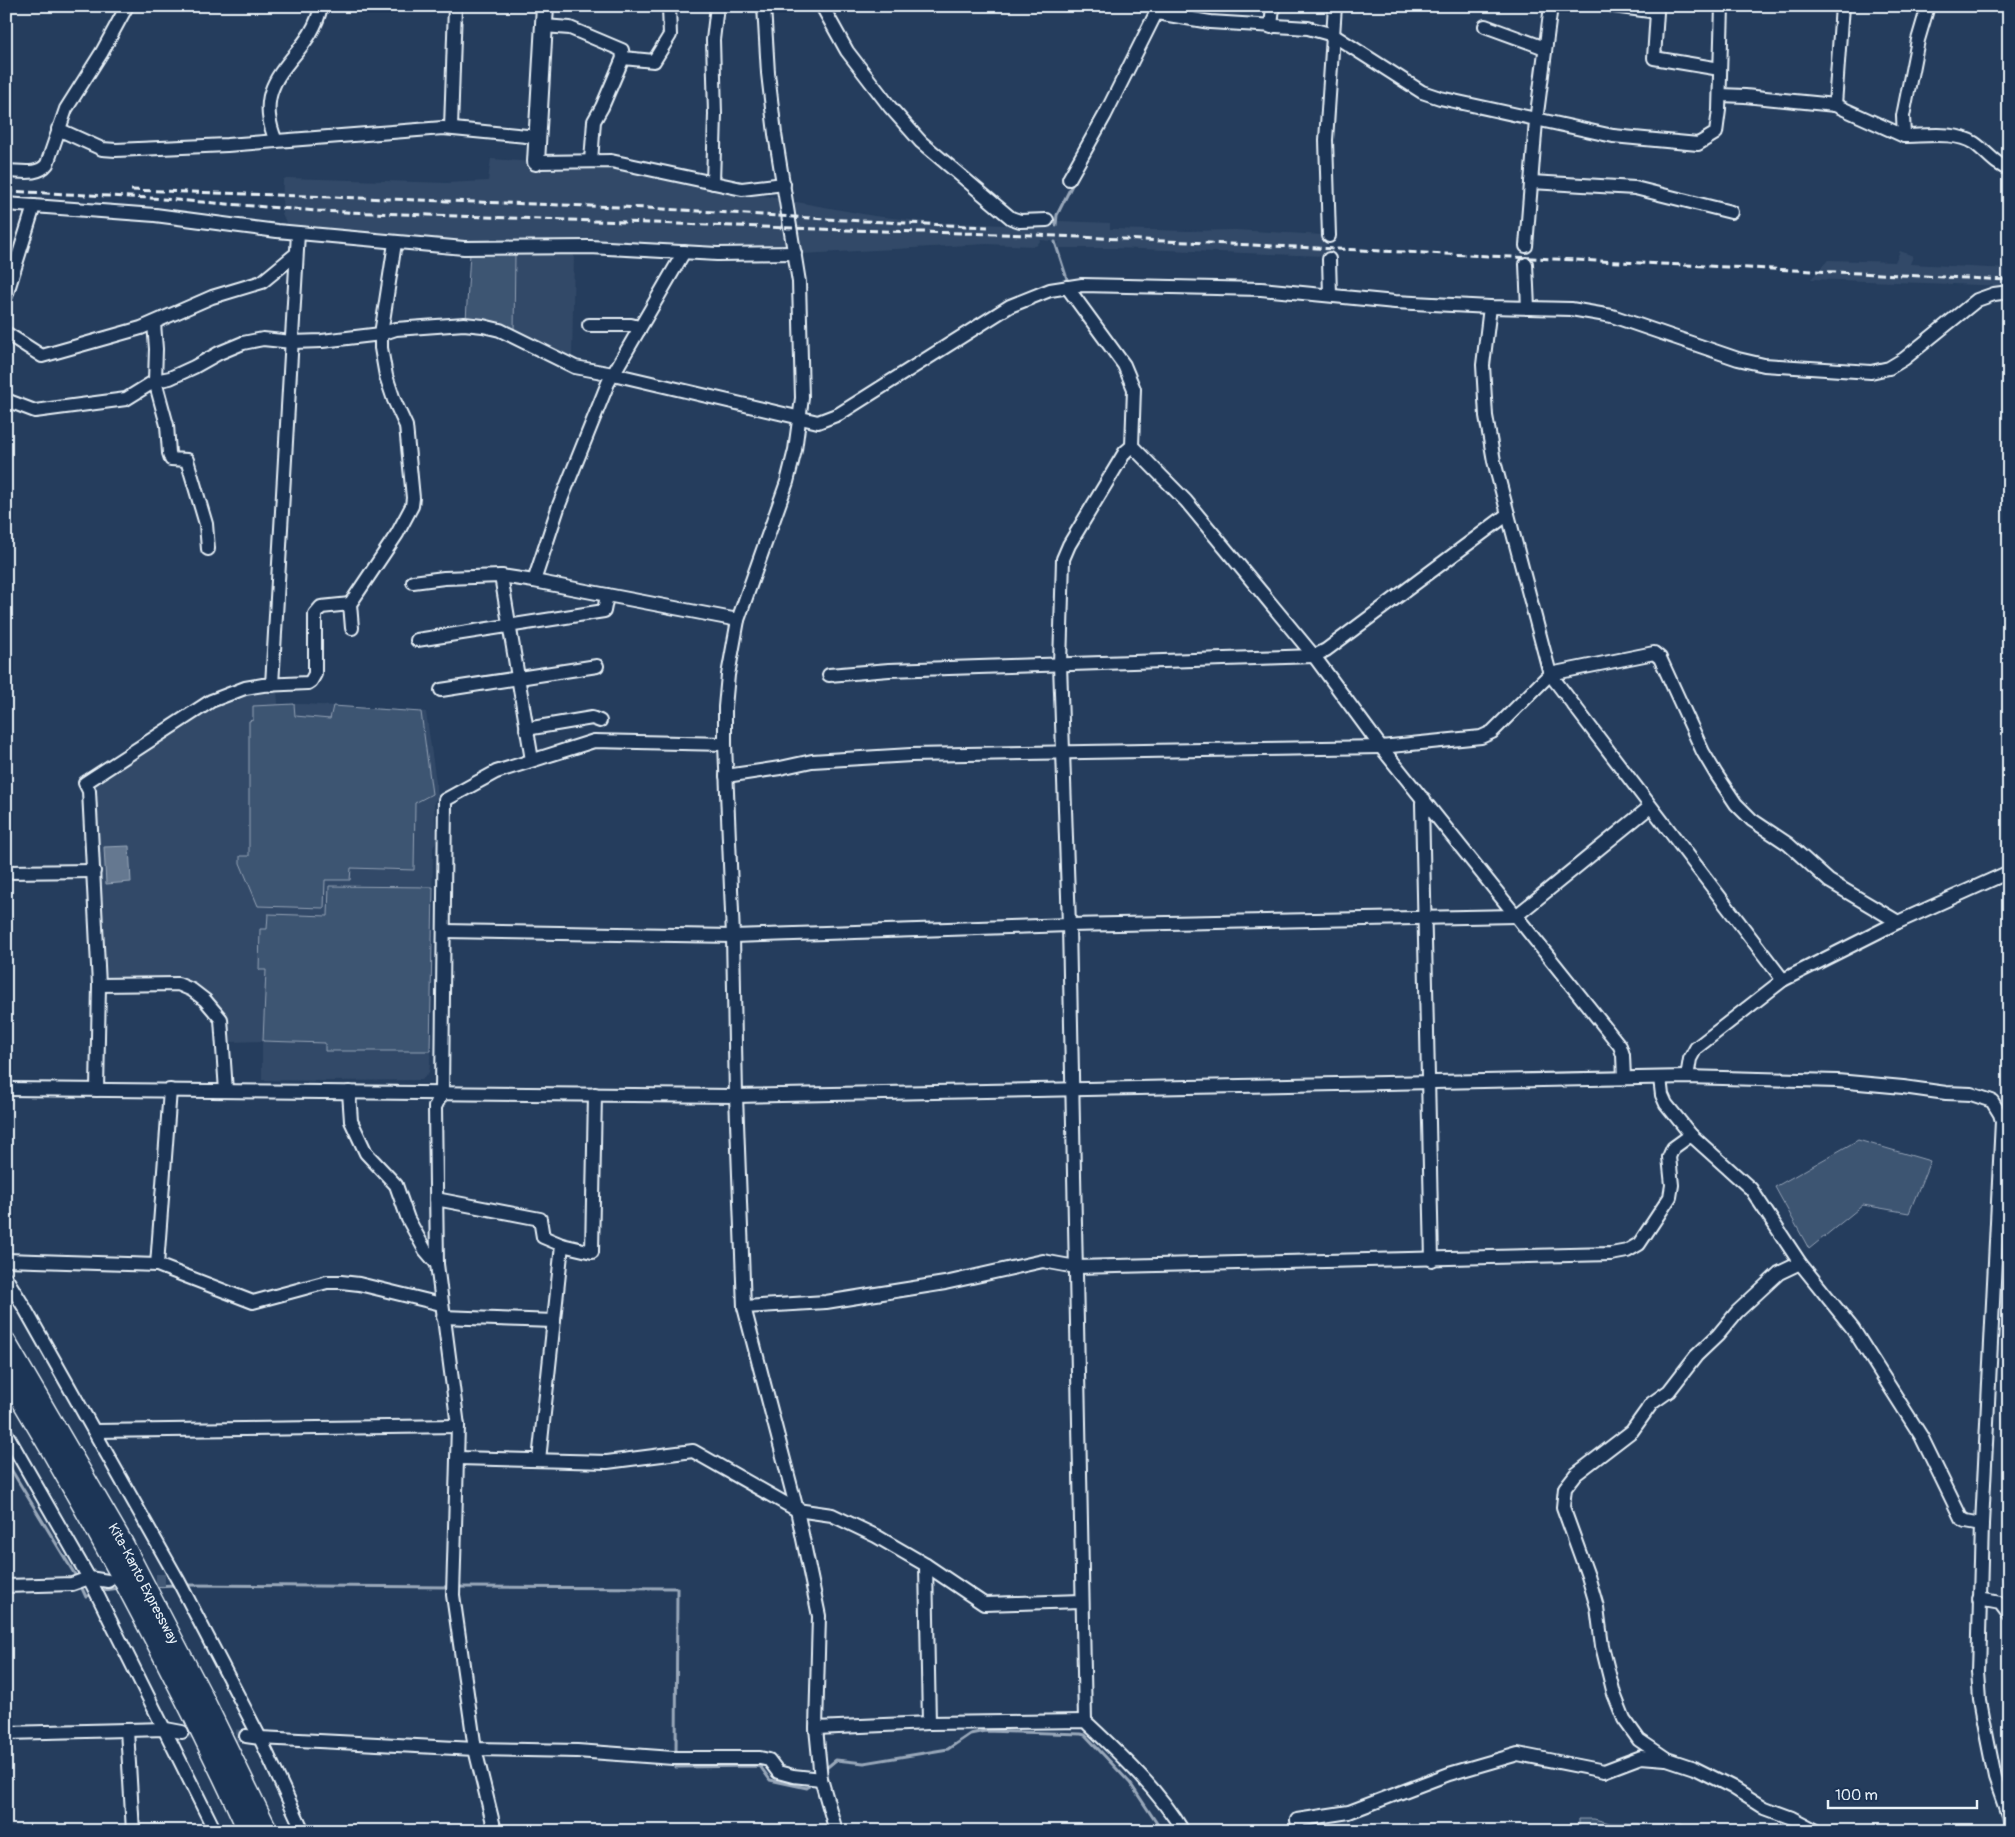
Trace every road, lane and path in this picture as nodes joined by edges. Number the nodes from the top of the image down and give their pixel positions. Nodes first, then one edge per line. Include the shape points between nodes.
1 (127, 6) edge
2 (321, 6) edge
3 (455, 6) edge
4 (545, 6) edge
5 (669, 6) edge
6 (716, 6) edge
7 (764, 6) edge
8 (822, 6) edge
9 (1274, 6) edge
10 (1335, 6) edge
11 (1551, 6) edge
12 (1613, 6) edge
13 (1722, 6) edge
14 (1842, 6) edge
15 (1928, 6) edge
16 (1158, 10) edge
17 (544, 26) junction
18 (1271, 26) junction
19 (1485, 26) dead end
20 (1333, 35) junction
21 (1545, 48) junction
22 (623, 58) junction
23 (1720, 69) junction
24 (1720, 96) junction
25 (1835, 105) junction
26 (1536, 120) junction
27 (451, 128) junction
28 (58, 130) junction
29 (538, 136) junction
30 (1904, 136) junction
31 (276, 141) junction
32 (591, 161) junction
33 (536, 162) joint
34 (2009, 169) edge
35 (6, 171) edge
36 (1069, 179) dead end
37 (1531, 182) junction
38 (713, 183) junction
39 (784, 184) junction
40 (6, 204) edge
41 (34, 206) junction
42 (1731, 212) dead end
43 (1046, 220) dead end
44 (298, 233) junction
45 (1328, 236) dead end
46 (395, 243) junction
47 (1526, 246) dead end
48 (684, 252) junction
49 (795, 253) junction
50 (296, 254) junction
51 (1329, 259) dead end
52 (1526, 264) dead end
53 (1067, 287) junction
54 (2009, 292) edge
55 (1330, 295) junction
56 (6, 296) edge
57 (1490, 308) junction
58 (1528, 308) junction
59 (154, 323) junction
60 (589, 325) dead end
61 (639, 330) junction
62 (6, 333) edge
63 (381, 334) junction
64 (292, 342) junction
65 (613, 374) junction
66 (155, 381) junction
67 (6, 400) edge
68 (800, 419) junction
69 (1132, 446) junction
70 (1508, 514) junction
71 (208, 549) dead end
72 (501, 576) junction
73 (534, 581) junction
74 (414, 582) dead end
75 (607, 595) junction
76 (350, 604) junction
77 (738, 620) junction
78 (509, 625) junction
79 (352, 628) dead end
80 (417, 640) dead end
81 (1314, 656) junction
82 (1060, 664) junction
83 (597, 666) dead end
84 (1550, 674) junction
85 (829, 675) dead end
86 (518, 679) junction
87 (272, 685) junction
88 (441, 690) dead end
89 (600, 721) dead end
90 (526, 728) junction
91 (725, 744) junction
92 (1381, 747) junction
93 (1062, 751) junction
94 (532, 760) junction
95 (726, 776) junction
96 (1424, 799) junction
97 (1650, 807) junction
98 (94, 871) junction
99 (6, 872) edge
100 (2009, 872) edge
101 (1516, 916) junction
102 (1425, 919) junction
103 (1898, 922) junction
104 (1069, 925) junction
105 (444, 931) junction
106 (733, 936) junction
107 (1783, 980) junction
108 (99, 985) junction
109 (1687, 1077) junction
110 (1624, 1078) junction
111 (1660, 1078) junction
112 (1429, 1082) junction
113 (6, 1088) edge
114 (97, 1090) junction
115 (170, 1090) junction
116 (1071, 1090) junction
117 (226, 1091) junction
118 (349, 1092) junction
119 (442, 1093) junction
120 (595, 1094) junction
121 (736, 1096) junction
122 (1691, 1135) junction
123 (436, 1199) junction
124 (562, 1244) junction
125 (6, 1260) edge
126 (1432, 1260) junction
127 (1800, 1262) junction
128 (437, 1264) junction
129 (157, 1265) junction
130 (1076, 1268) junction
131 (6, 1278) edge
132 (441, 1304) junction
133 (744, 1307) junction
134 (443, 1317) junction
135 (554, 1321) junction
136 (6, 1342) edge
137 (6, 1374) edge
138 (458, 1426) junction
139 (94, 1431) junction
140 (6, 1433) edge
141 (458, 1458) junction
142 (539, 1460) junction
143 (797, 1510) junction
144 (1982, 1524) junction
145 (926, 1565) junction
146 (89, 1578) junction
147 (165, 1580) tunnel mouth
148 (108, 1581) dead end
149 (179, 1582) junction
150 (6, 1586) edge
151 (1979, 1599) junction
152 (1082, 1601) junction
153 (2009, 1615) edge
154 (1084, 1721) junction
155 (929, 1724) junction
156 (816, 1728) junction
157 (127, 1730) junction
158 (166, 1730) junction
159 (182, 1732) tunnel mouth
160 (6, 1733) edge
161 (246, 1736) tunnel mouth
162 (260, 1738) junction
163 (475, 1749) junction
164 (1667, 1759) junction
165 (821, 1779) junction
166 (2009, 1818) edge
167 (133, 1831) edge
168 (215, 1831) edge
169 (248, 1831) edge
170 (268, 1831) edge
171 (304, 1831) edge
172 (495, 1831) edge
173 (836, 1831) edge
174 (1183, 1831) edge
175 (1299, 1831) edge
176 (1817, 1831) edge

1 - 28 street via 66,109
2 - 31 street via 319,20 275,81 270,93 268,105
3 - 27 street
4 - 17 main road
5 - 22 street via 670,35 654,61
6 - 38 street
7 - 39 street via 768,73
8 - 43 street via 852,58 921,142 1015,220
9 - 18 street
10 - 20 street
11 - 21 street
12 - 23 street via 1656,12 1654,58
13 - 23 street
14 - 25 street
15 - 30 street via 1903,116
16 - 18 street via 1210,22
16 - 36 street
17 - 22 street via 570,28 614,45 622,50
17 - 29 main road
18 - 20 street via 1308,28
19 - 21 street
20 - 26 street via 1422,92
20 - 45 street via 1326,140
21 - 26 street
22 - 32 street via 594,121
23 - 24 street
24 - 25 street
24 - 26 street via 1716,133 1698,144 1613,136
25 - 30 street
26 - 37 street
27 - 29 street
27 - 31 street
28 - 31 street via 108,150
28 - 35 street via 46,164 38,172
29 - 33 main road
30 - 34 street via 1965,139
32 - 33 street
32 - 38 street via 611,161
37 - 42 street via 1635,188
37 - 47 street
38 - 39 street via 742,189
39 - 49 street
40 - 41 street
41 - 44 street via 155,215
41 - 56 street
44 - 46 street
44 - 50 street
46 - 48 street via 464,248
46 - 63 street
48 - 49 street
48 - 61 street
49 - 68 street via 803,368
50 - 59 street via 262,282 212,296
50 - 64 street
51 - 55 street
52 - 58 street
53 - 55 street via 1261,289
53 - 68 street via 1037,294 1010,306 839,414 818,422
53 - 69 street via 1124,365 1134,389
54 - 58 street via 1977,300 1904,359 1889,368 1871,372 1764,364 1724,355 1612,316 1571,309
55 - 57 street
57 - 58 street
57 - 70 street via 1483,365 1486,416
59 - 62 street via 42,356
59 - 66 street
60 - 61 street via 631,325
61 - 65 street
63 - 64 street
63 - 65 street via 424,326 483,326 500,330 575,367
63 - 76 street via 386,376 406,426 413,498 397,534
64 - 66 street via 263,339 243,343 170,378
64 - 87 street
65 - 68 street
65 - 73 street via 559,505
66 - 67 street via 126,399 44,410 35,411
66 - 71 street via 167,425 169,453 172,459 187,460 206,524
68 - 77 street via 788,482
69 - 81 street via 1186,501
69 - 82 street via 1069,544 1063,559
70 - 81 street
70 - 84 street
72 - 73 street
72 - 74 street
72 - 78 street
73 - 75 street
75 - 77 street
75 - 78 street via 604,611
76 - 79 street
76 - 87 street via 321,607 315,614 315,674 312,681
77 - 91 street via 728,675
78 - 80 street
78 - 86 street
81 - 82 street
81 - 92 street
82 - 85 street
82 - 93 street
83 - 86 street
84 - 92 street via 1492,732 1480,737
84 - 97 street
84 - 103 street via 1654,653 1660,658 1711,767 1736,804 1829,881
86 - 88 street
86 - 90 street
87 - 98 street via 245,688 211,701 85,783 90,791
89 - 90 street via 592,718
90 - 94 street
91 - 94 street via 601,740
91 - 95 street
92 - 93 street
92 - 96 street
93 - 95 street via 812,761
93 - 104 street
94 - 105 street via 496,772 445,800
95 - 106 street
96 - 101 street
96 - 102 street
97 - 101 street
97 - 107 street
98 - 99 street
98 - 108 street
100 - 103 street
101 - 102 street
101 - 110 street via 1620,1046 1624,1055
102 - 104 street
102 - 112 street
103 - 107 street
104 - 106 street
104 - 116 street
105 - 106 street
105 - 119 street
106 - 121 street
107 - 109 street via 1696,1048
108 - 114 street
108 - 117 street via 178,984 205,1000 221,1019
109 - 111 street
109 - 144 street via 1903,1087 1979,1095 1992,1101 1996,1107 2000,1114 2001,1132
110 - 111 street
110 - 112 street
111 - 122 street via 1663,1100
112 - 116 street
112 - 126 street
113 - 114 street
114 - 115 street
115 - 117 street
115 - 129 street
116 - 121 street
116 - 130 street
117 - 118 street
118 - 119 street
118 - 128 street via 351,1121 366,1153 396,1185 408,1219 425,1250
119 - 120 street
119 - 123 street via 435,1107
120 - 121 street
120 - 124 street via 592,1252
121 - 133 street
122 - 126 street via 1673,1148 1669,1157 1670,1196 1640,1244 1628,1251
122 - 127 street via 1751,1189
123 - 124 street via 540,1219 543,1237
123 - 128 street
124 - 135 street
125 - 129 street
126 - 130 street
127 - 144 street via 1853,1329 1913,1424 1961,1518
127 - 164 street via 1779,1273 1738,1312 1696,1356 1669,1391 1652,1403 1632,1431 1576,1474 1565,1488 1563,1507 1595,1599 1614,1694 1624,1719 1639,1740
128 - 132 street
129 - 132 street via 253,1302 327,1282 341,1282
130 - 133 street via 1043,1261 945,1283 826,1302
130 - 152 street
131 - 139 street
132 - 134 street
133 - 143 street
134 - 135 street
134 - 138 street
135 - 142 street
136 - 170 highway, Kita-Kanto Expressway via 123,1543
137 - 169 highway, Kita-Kanto Expressway via 106,1548 184,1696
138 - 139 street
138 - 141 street
139 - 149 street
140 - 146 street
141 - 142 street
141 - 163 street via 453,1595
142 - 143 street via 607,1462 693,1451
143 - 145 street via 832,1515
143 - 156 street via 819,1616
144 - 151 street
145 - 152 street via 984,1604
145 - 155 street
146 - 148 street
146 - 150 street via 72,1584
146 - 158 street
147 - 149 street
149 - 162 street
151 - 153 street via 2000,1603
151 - 166 street via 1980,1700 1996,1778
152 - 154 street
154 - 155 street
154 - 174 street via 1164,1802
155 - 156 street
156 - 165 street
157 - 158 street
157 - 160 street
157 - 167 street
158 - 159 street
158 - 168 street
161 - 162 street
162 - 163 street
162 - 171 street
163 - 165 street via 577,1751 673,1758 760,1758 769,1760 778,1772
163 - 172 street
164 - 175 street via 1641,1757 1604,1771 1518,1754 1449,1774 1349,1812 1297,1820
164 - 176 street via 1694,1768 1765,1808
165 - 173 street

